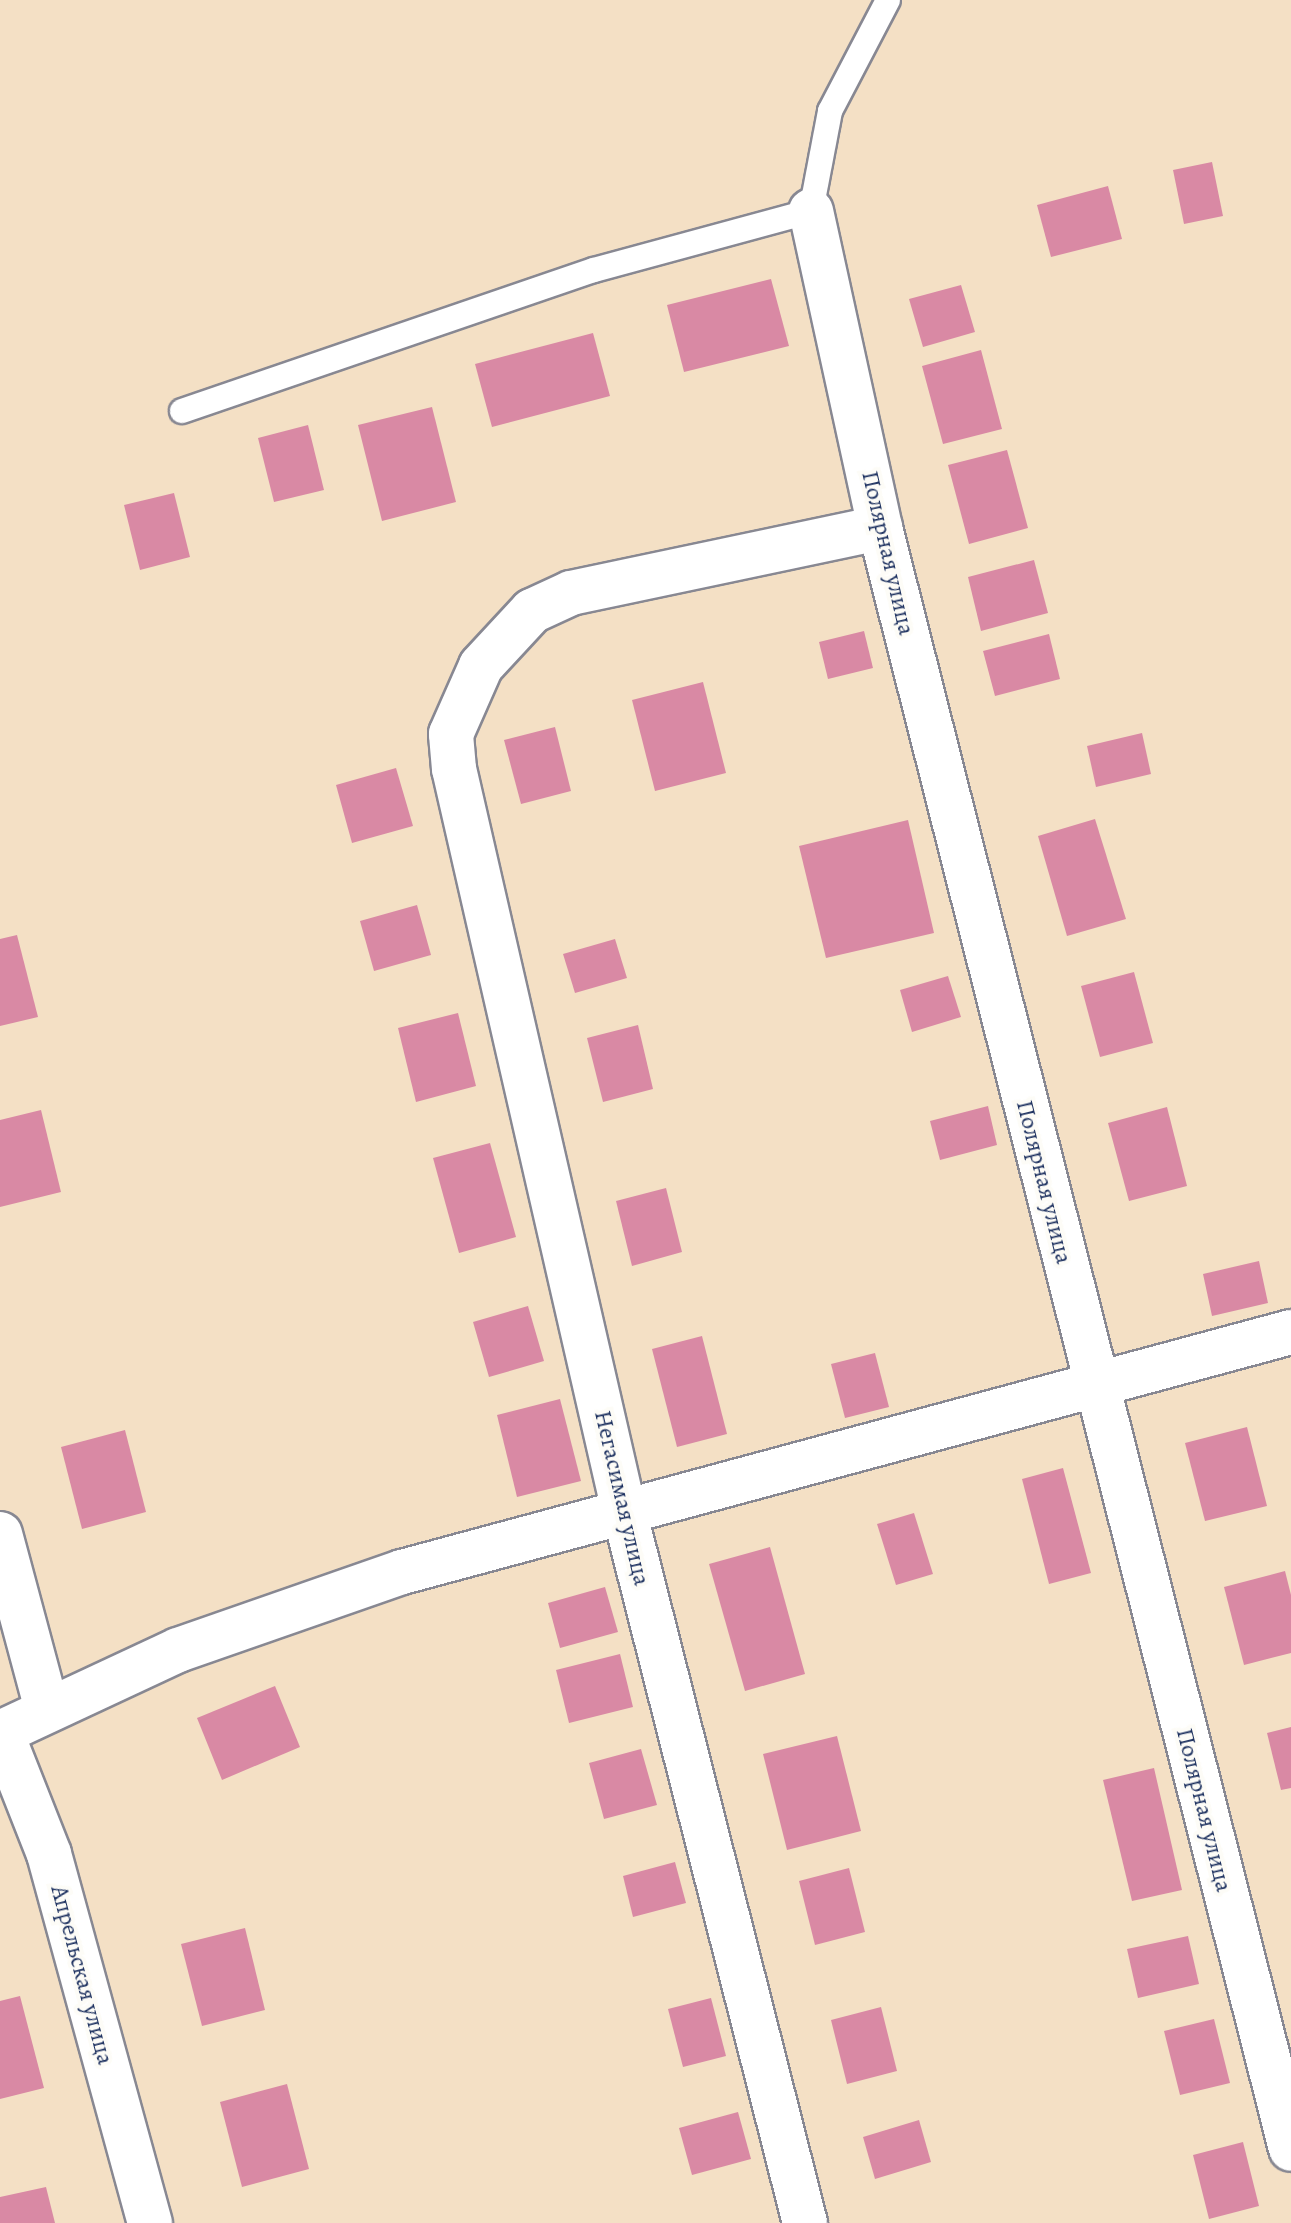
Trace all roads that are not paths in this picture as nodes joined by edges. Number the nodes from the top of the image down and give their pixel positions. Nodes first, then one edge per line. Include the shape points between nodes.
1 (888, 0) edge
2 (811, 211) junction
3 (182, 411) dead end
4 (880, 528) junction
5 (1291, 1332) edge
6 (1095, 1387) junction
7 (624, 1511) junction
8 (0, 1534) edge
9 (47, 1710) junction
10 (0, 1732) edge
11 (1291, 2149) edge
12 (150, 2223) edge
13 (805, 2223) edge

1 - 2 lane via 830,111
2 - 3 lane via 594,270
2 - 4 street, Полярная улица
4 - 6 street, Полярная улица
4 - 7 street, Негасимая улица via 571,593 532,611 481,666 451,734 454,769
5 - 6 street
6 - 7 street
6 - 11 street, Полярная улица
7 - 9 street via 402,1572 178,1650
7 - 13 street, Негасимая улица
8 - 9 street
9 - 10 street
10 - 12 street, Апрельская улица via 49,1854

